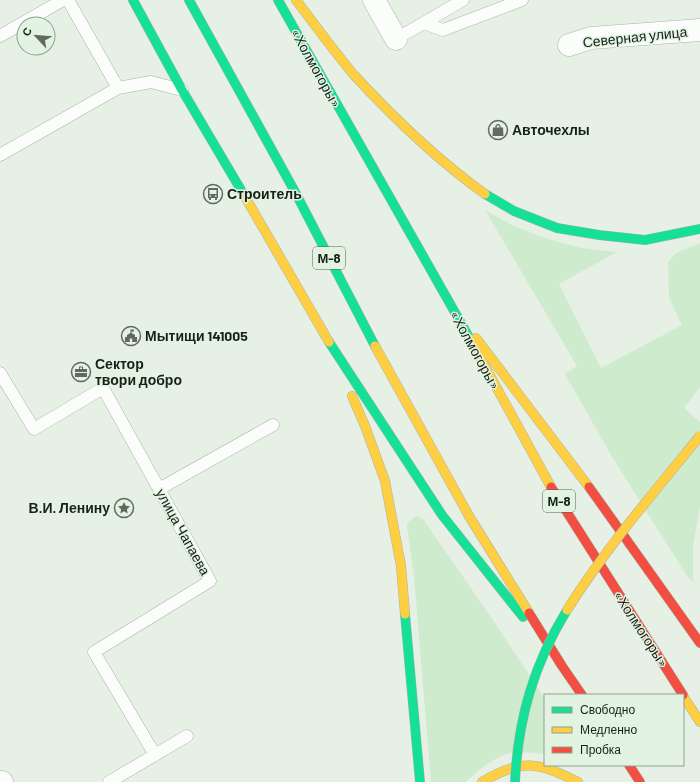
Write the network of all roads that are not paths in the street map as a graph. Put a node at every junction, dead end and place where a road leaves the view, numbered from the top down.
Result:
1 (63, 0) edge
2 (68, 0) edge
3 (133, 0) edge
4 (190, 0) edge
5 (278, 0) edge
6 (296, 0) edge
7 (374, 0) edge
8 (463, 0) edge
9 (522, 0) edge
10 (424, 23) junction
11 (700, 30) edge
12 (0, 36) edge
13 (396, 39) joint
14 (570, 45) dead end
15 (118, 88) junction
16 (182, 90) junction
17 (0, 155) edge
18 (700, 229) edge
19 (448, 300) junction
20 (326, 337) junction
21 (0, 373) edge
22 (273, 425) dead end
23 (700, 436) edge
24 (159, 489) junction
25 (700, 643) edge
26 (562, 666) junction
27 (581, 694) edge
28 (682, 694) edge
29 (684, 697) edge
30 (700, 722) edge
31 (187, 736) dead end
32 (155, 755) junction
33 (630, 766) edge
34 (109, 782) edge
35 (420, 782) edge
36 (482, 782) edge
37 (515, 782) edge
38 (578, 782) edge
39 (640, 782) edge

1 - 12 lane
2 - 15 lane
3 - 16 main road
4 - 26 main road, М-8
5 - 19 main road, «Холмогоры» / М-8
6 - 18 main road
7 - 13 street
8 - 10 lane
9 - 10 lane
10 - 13 lane
11 - 14 street, Северная улица
15 - 16 lane
15 - 17 lane
16 - 20 main road
19 - 25 main road
19 - 28 main road, «Холмогоры» / М-8
20 - 26 main road
20 - 35 main road
21 - 24 lane, улица Чапаева
22 - 24 lane
23 - 37 main road, bridge
24 - 32 lane, улица Чапаева
26 - 27 main road, М-8
29 - 30 main road, «Холмогоры» / М-8
31 - 32 lane
32 - 34 lane
33 - 39 main road
36 - 38 main road

